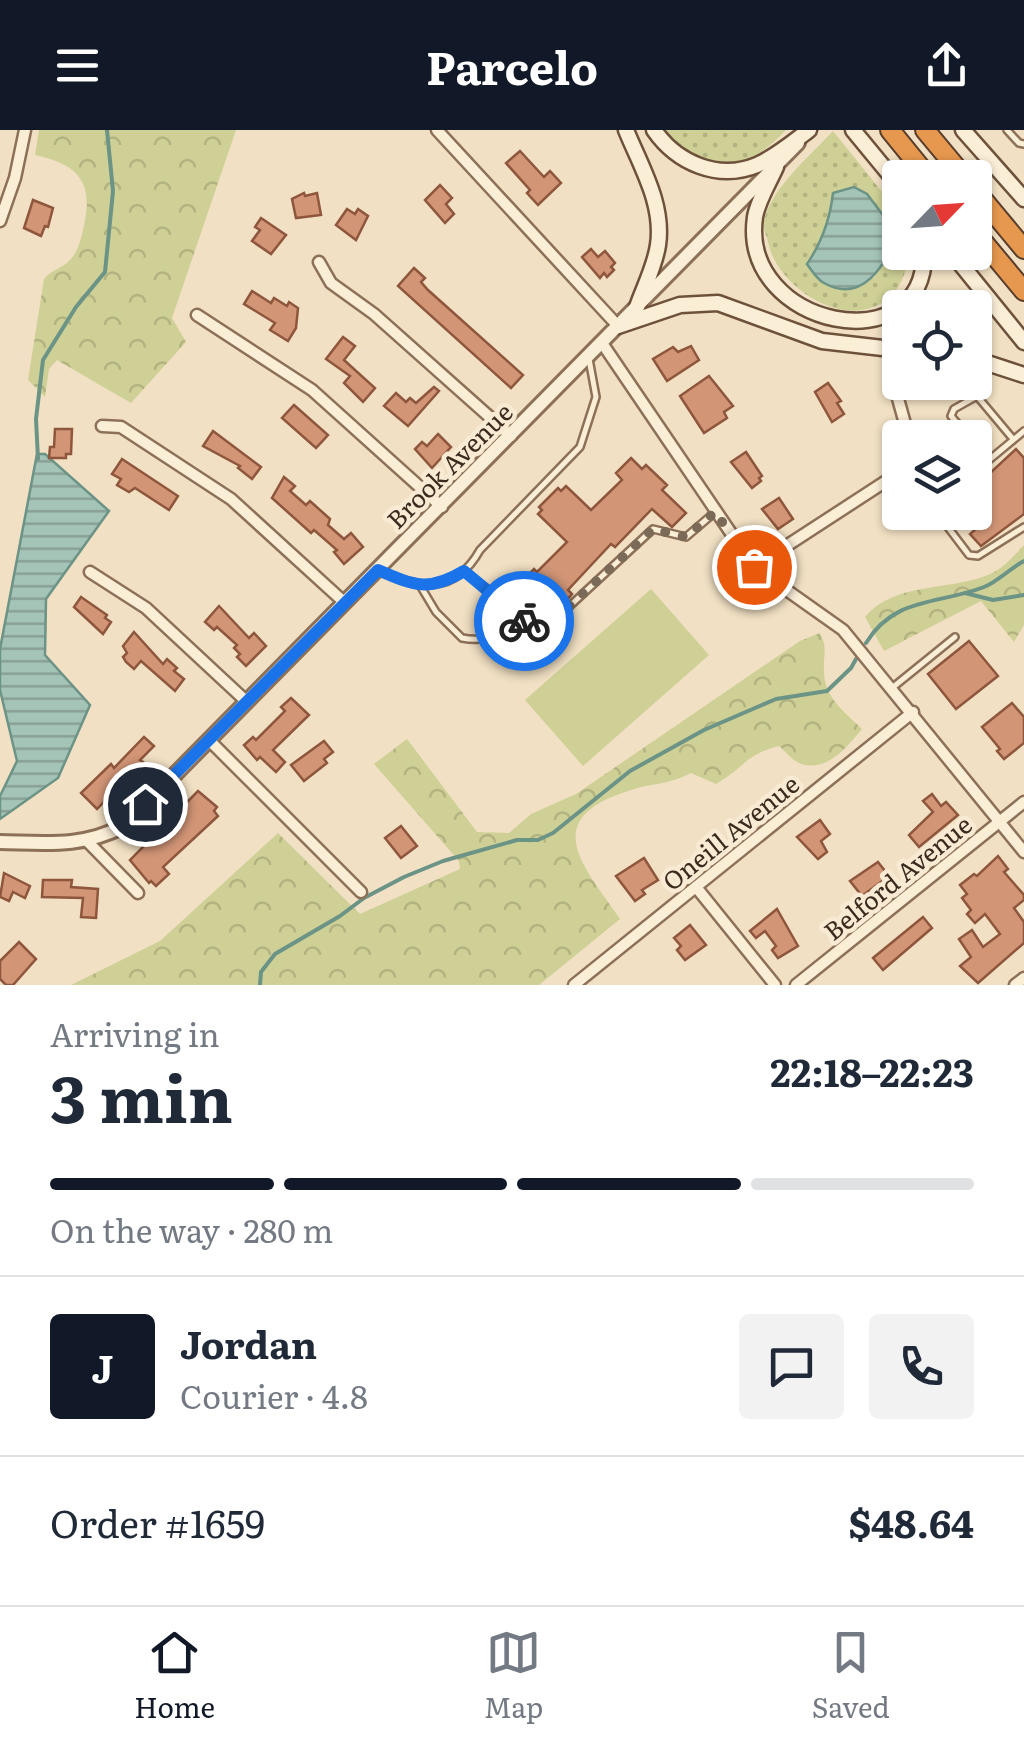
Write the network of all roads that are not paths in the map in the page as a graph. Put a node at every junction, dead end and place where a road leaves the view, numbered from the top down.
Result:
1 (25, 130) edge
2 (437, 130) edge
3 (626, 130) edge
4 (654, 130) edge
5 (810, 130) edge
6 (853, 130) edge
7 (890, 130) edge
8 (925, 130) edge
9 (1007, 130) edge
10 (964, 131) edge
11 (1024, 144) edge
12 (914, 160) edge
13 (949, 160) edge
14 (882, 165) edge
15 (776, 167) junction
16 (1007, 180) junction
17 (1024, 182) edge
18 (1024, 199) edge
19 (992, 210) edge
20 (0, 220) edge
21 (1024, 249) edge
22 (992, 252) edge
23 (318, 262) dead end
24 (921, 270) edge
25 (966, 270) edge
26 (1024, 290) edge
27 (637, 307) junction
28 (198, 315) dead end
29 (618, 326) junction
30 (1024, 342) edge
31 (602, 343) junction
32 (882, 348) edge
33 (588, 356) junction
34 (992, 364) edge
35 (1024, 374) edge
36 (955, 420) edge
37 (102, 426) dead end
38 (1024, 431) edge
39 (512, 436) junction
40 (1013, 439) junction
41 (992, 457) edge
42 (882, 484) edge
43 (442, 507) junction
44 (715, 512) junction
45 (1024, 527) edge
46 (950, 530) edge
47 (754, 567) junction
48 (378, 570) junction
49 (464, 571) junction
50 (90, 572) dead end
51 (420, 586) junction
52 (345, 603) junction
53 (520, 617) junction
54 (955, 638) dead end
55 (892, 688) junction
56 (247, 702) junction
57 (913, 712) junction
58 (209, 740) junction
59 (1024, 802) edge
60 (1000, 822) junction
61 (0, 842) edge
62 (88, 842) junction
63 (1024, 852) edge
64 (696, 888) junction
65 (361, 892) dead end
66 (138, 893) dead end
67 (1024, 978) edge
68 (574, 985) edge
69 (775, 985) edge
70 (796, 985) edge
71 (1016, 985) edge

1 - 20 street
2 - 29 street
3 - 27 main road
4 - 5 main road
5 - 15 street, Brook Avenue
6 - 14 main road
7 - 12 highway
8 - 13 highway
9 - 11 lane
10 - 16 main road
15 - 24 main road
15 - 27 street, Brook Avenue
16 - 17 street
16 - 18 main road
19 - 21 highway
22 - 26 highway
23 - 39 street
25 - 30 main road
27 - 29 street, Brook Avenue
28 - 43 street
29 - 31 street, Brook Avenue
29 - 32 main road
31 - 33 street, Brook Avenue
31 - 44 street
33 - 39 street, Brook Avenue
33 - 49 lane
34 - 35 main road
36 - 40 lane
37 - 52 street
38 - 40 lane
39 - 43 street, Brook Avenue
40 - 41 lane
42 - 47 street
43 - 48 street, Brook Avenue
44 - 47 street
44 - 53 lane
45 - 46 lane
47 - 55 street
48 - 51 lane
48 - 52 street, Brook Avenue
49 - 51 lane
49 - 53 lane
50 - 56 street
51 - 53 lane
52 - 56 street, Brook Avenue
54 - 55 lane
55 - 57 street
56 - 58 street, Brook Avenue
57 - 60 street
57 - 64 street, Oneill Avenue
58 - 62 street, Brook Avenue
58 - 65 street
59 - 60 street, Belford Avenue
60 - 63 street
60 - 70 street, Belford Avenue
61 - 62 street, Brook Avenue
62 - 66 street
64 - 68 street, Oneill Avenue
64 - 69 street
67 - 71 street

